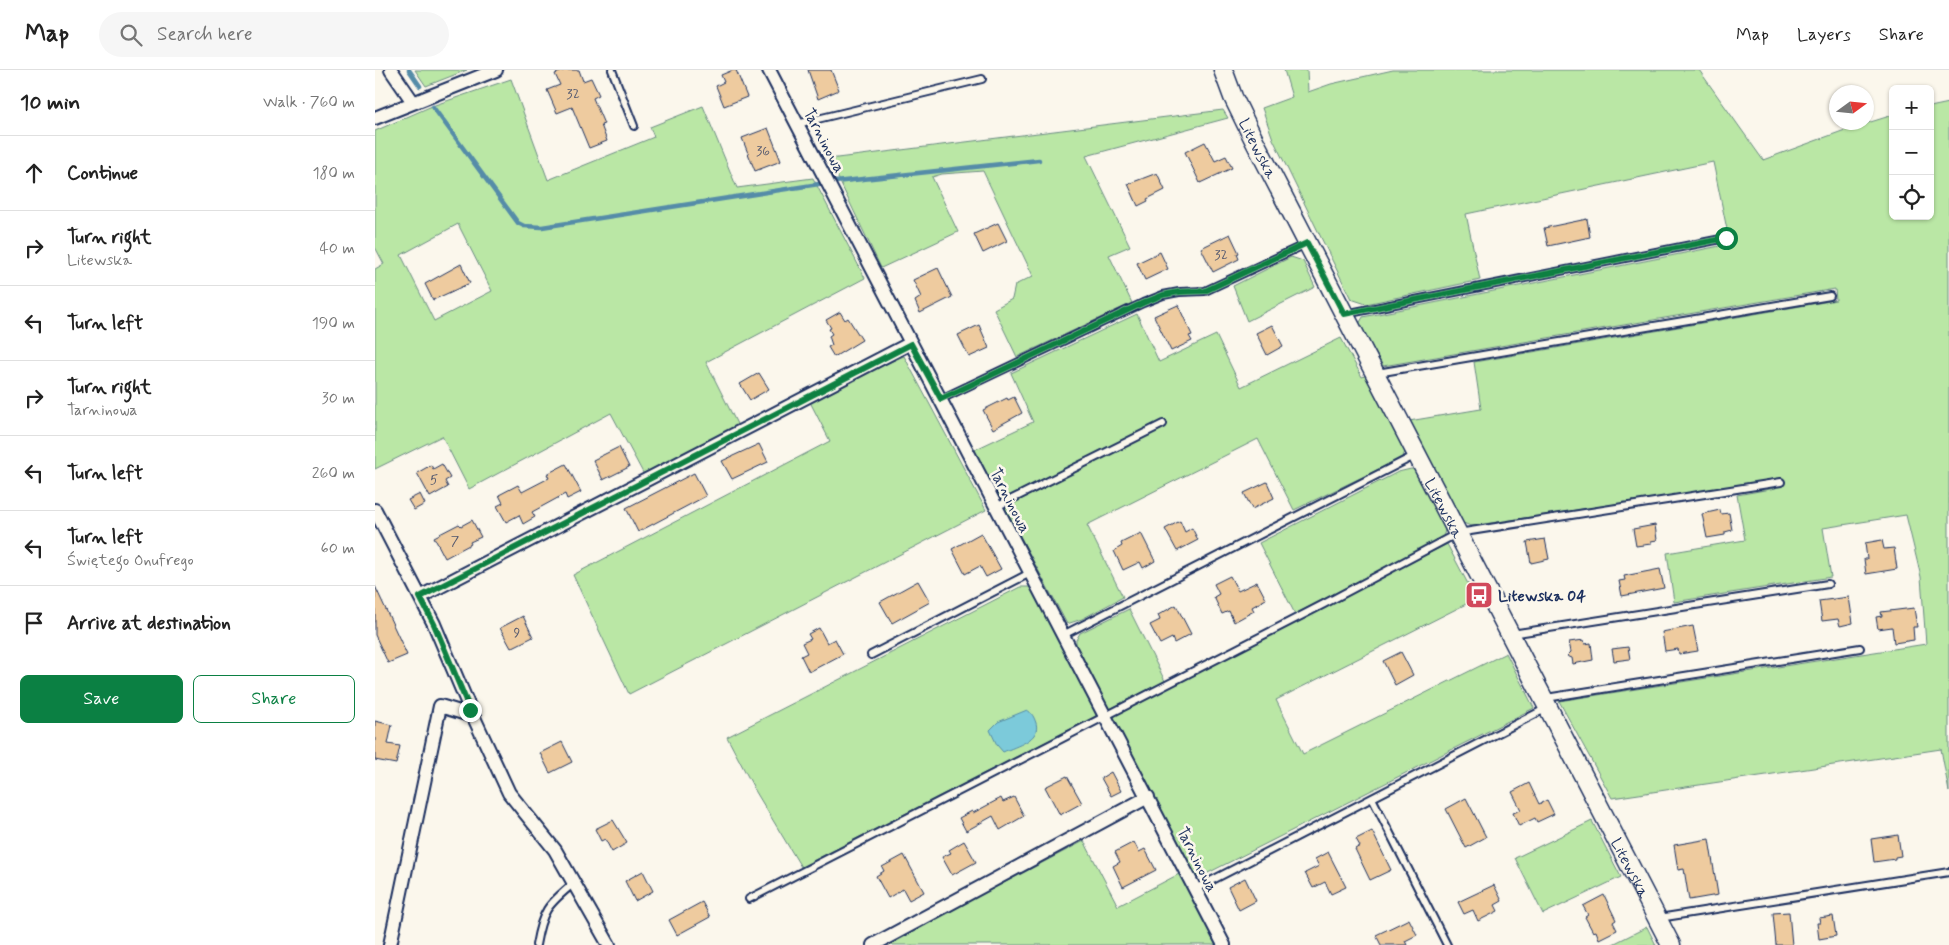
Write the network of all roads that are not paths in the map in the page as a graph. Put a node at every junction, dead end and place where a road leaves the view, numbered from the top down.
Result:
1 (391, 70) edge
2 (496, 70) edge
3 (612, 70) edge
4 (769, 70) edge
5 (1223, 70) edge
6 (982, 79) dead end
7 (413, 102) junction
8 (375, 118) edge
9 (797, 124) junction
10 (634, 126) dead end
11 (1726, 238) dead end
12 (1307, 243) junction
13 (1830, 296) dead end
14 (1344, 314) junction
15 (911, 344) junction
16 (1375, 374) junction
17 (941, 399) junction
18 (1163, 424) dead end
19 (1417, 455) junction
20 (1781, 482) dead end
21 (996, 507) junction
22 (375, 510) edge
23 (1458, 532) junction
24 (1031, 573) junction
25 (1829, 584) dead end
26 (420, 597) junction
27 (1510, 634) junction
28 (1063, 635) junction
29 (1860, 648) dead end
30 (871, 655) dead end
31 (1546, 703) junction
32 (1106, 715) junction
33 (473, 716) junction
34 (1148, 797) junction
35 (1372, 798) junction
36 (1949, 872) edge
37 (574, 883) junction
38 (1195, 888) junction
39 (749, 899) dead end
40 (1657, 918) junction
41 (390, 945) edge
42 (535, 945) edge
43 (609, 945) edge
44 (873, 945) edge
45 (1225, 945) edge
46 (1447, 945) edge
47 (1671, 945) edge

1 - 7 street
2 - 7 street
3 - 10 lane
4 - 9 street, Tarninowa
5 - 12 street, Litewska
6 - 9 lane
7 - 8 street
9 - 15 street, Tarninowa
11 - 14 lane
12 - 14 street, Litewska
12 - 17 lane
13 - 16 lane
14 - 16 street, Litewska
15 - 17 street, Tarninowa
15 - 26 street
16 - 19 street, Litewska
17 - 21 street, Tarninowa
18 - 21 lane
19 - 23 street, Litewska
19 - 28 lane
20 - 23 lane
21 - 24 street, Tarninowa
22 - 26 street
23 - 27 street, Litewska
23 - 32 lane
24 - 28 street, Tarninowa
24 - 30 lane
25 - 27 lane
26 - 33 street
27 - 31 street, Litewska
28 - 32 street, Tarninowa
29 - 31 lane
31 - 35 lane
31 - 40 street, Litewska
32 - 34 street, Tarninowa
32 - 39 lane
33 - 37 street
33 - 41 street
34 - 38 street, Tarninowa
34 - 44 street
35 - 38 lane
35 - 46 lane
36 - 40 lane
37 - 42 lane
37 - 43 street
38 - 45 street, Tarninowa
40 - 47 street, Litewska

